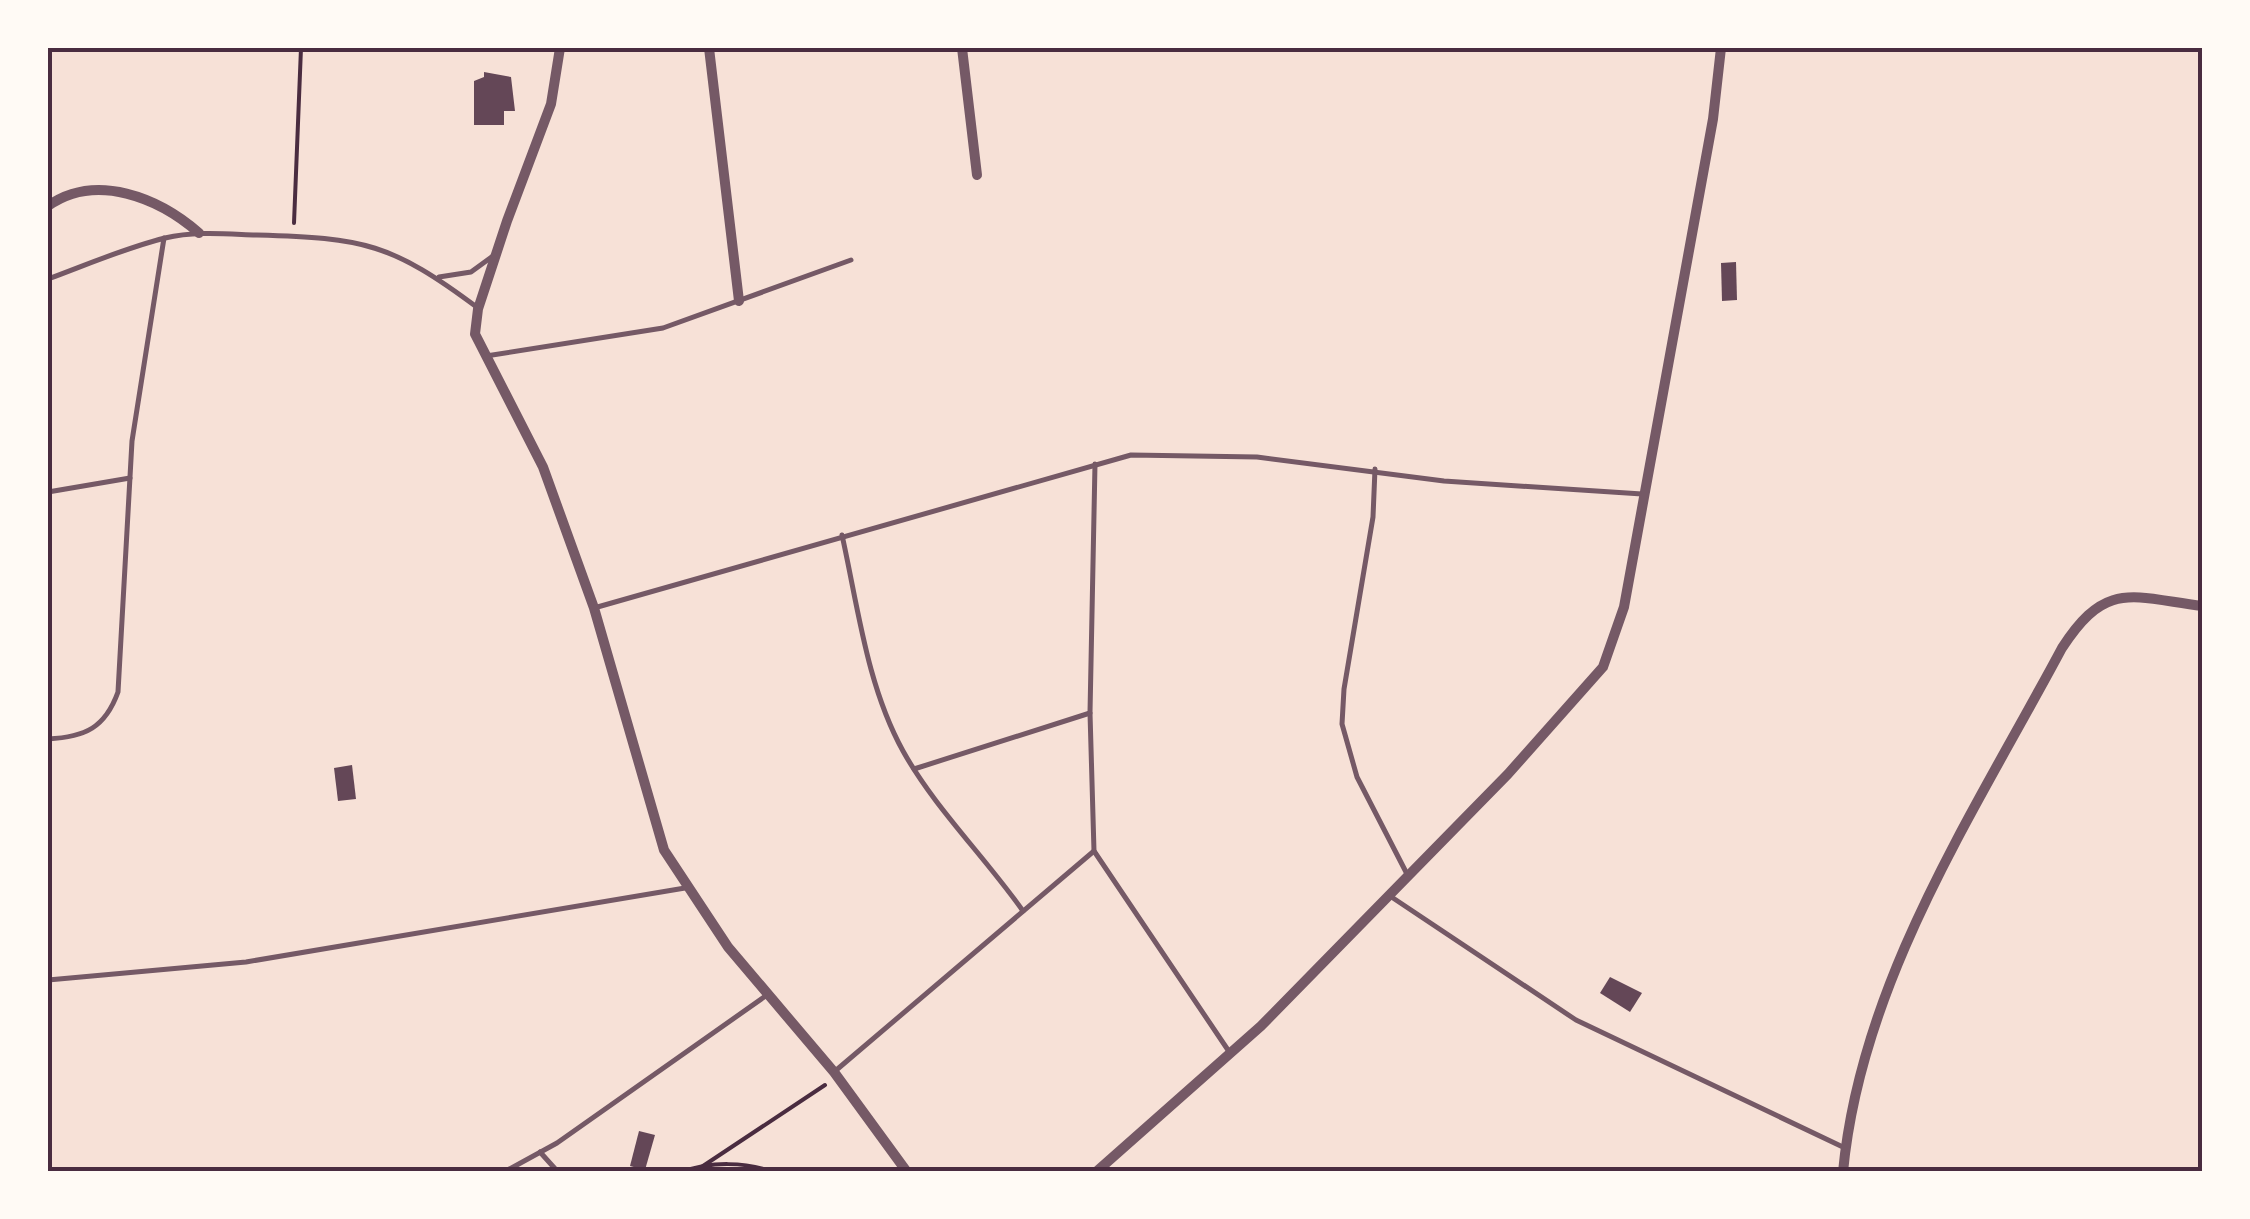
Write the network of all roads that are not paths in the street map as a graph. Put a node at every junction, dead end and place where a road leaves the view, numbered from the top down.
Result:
1 (560, 48) edge
2 (709, 48) edge
3 (962, 48) edge
4 (1722, 48) edge
5 (977, 175) dead end
6 (48, 206) edge
7 (199, 233) junction
8 (164, 238) junction
9 (497, 253) junction
10 (851, 260) dead end
11 (436, 277) junction
12 (48, 279) edge
13 (739, 301) junction
14 (478, 309) junction
15 (483, 357) junction
16 (1095, 464) junction
17 (1376, 469) junction
18 (130, 478) junction
19 (48, 492) edge
20 (1643, 494) junction
21 (842, 536) junction
22 (2202, 606) edge
23 (594, 608) junction
24 (1090, 713) junction
25 (48, 740) edge
26 (914, 768) junction
27 (1094, 851) junction
28 (1408, 877) junction
29 (686, 888) junction
30 (1390, 896) junction
31 (1023, 911) junction
32 (48, 980) edge
33 (768, 994) junction
34 (1230, 1053) junction
35 (836, 1074) junction
36 (1846, 1148) junction
37 (540, 1152) junction
38 (504, 1172) edge
39 (558, 1172) edge
40 (907, 1172) edge
41 (1096, 1172) edge
42 (1843, 1172) edge

1 - 9 street
2 - 13 street
3 - 5 street
4 - 20 street
6 - 7 street
7 - 8 lane
7 - 11 lane
8 - 12 lane
8 - 18 lane
9 - 11 lane
9 - 14 street
10 - 13 lane
11 - 14 lane
13 - 15 lane
14 - 15 street
15 - 23 street
16 - 17 lane
16 - 21 lane
16 - 24 lane
17 - 20 lane
17 - 28 lane
18 - 19 lane
18 - 25 lane
20 - 28 street
21 - 23 lane
21 - 26 lane
22 - 36 street
23 - 29 street
24 - 26 lane
24 - 27 lane
26 - 31 lane
27 - 31 lane
27 - 34 lane
28 - 30 street
29 - 32 lane
29 - 33 street
30 - 34 street
30 - 36 lane
31 - 35 lane
33 - 35 street
33 - 37 lane
34 - 41 street
35 - 40 street
36 - 42 street
37 - 38 lane
37 - 39 lane

